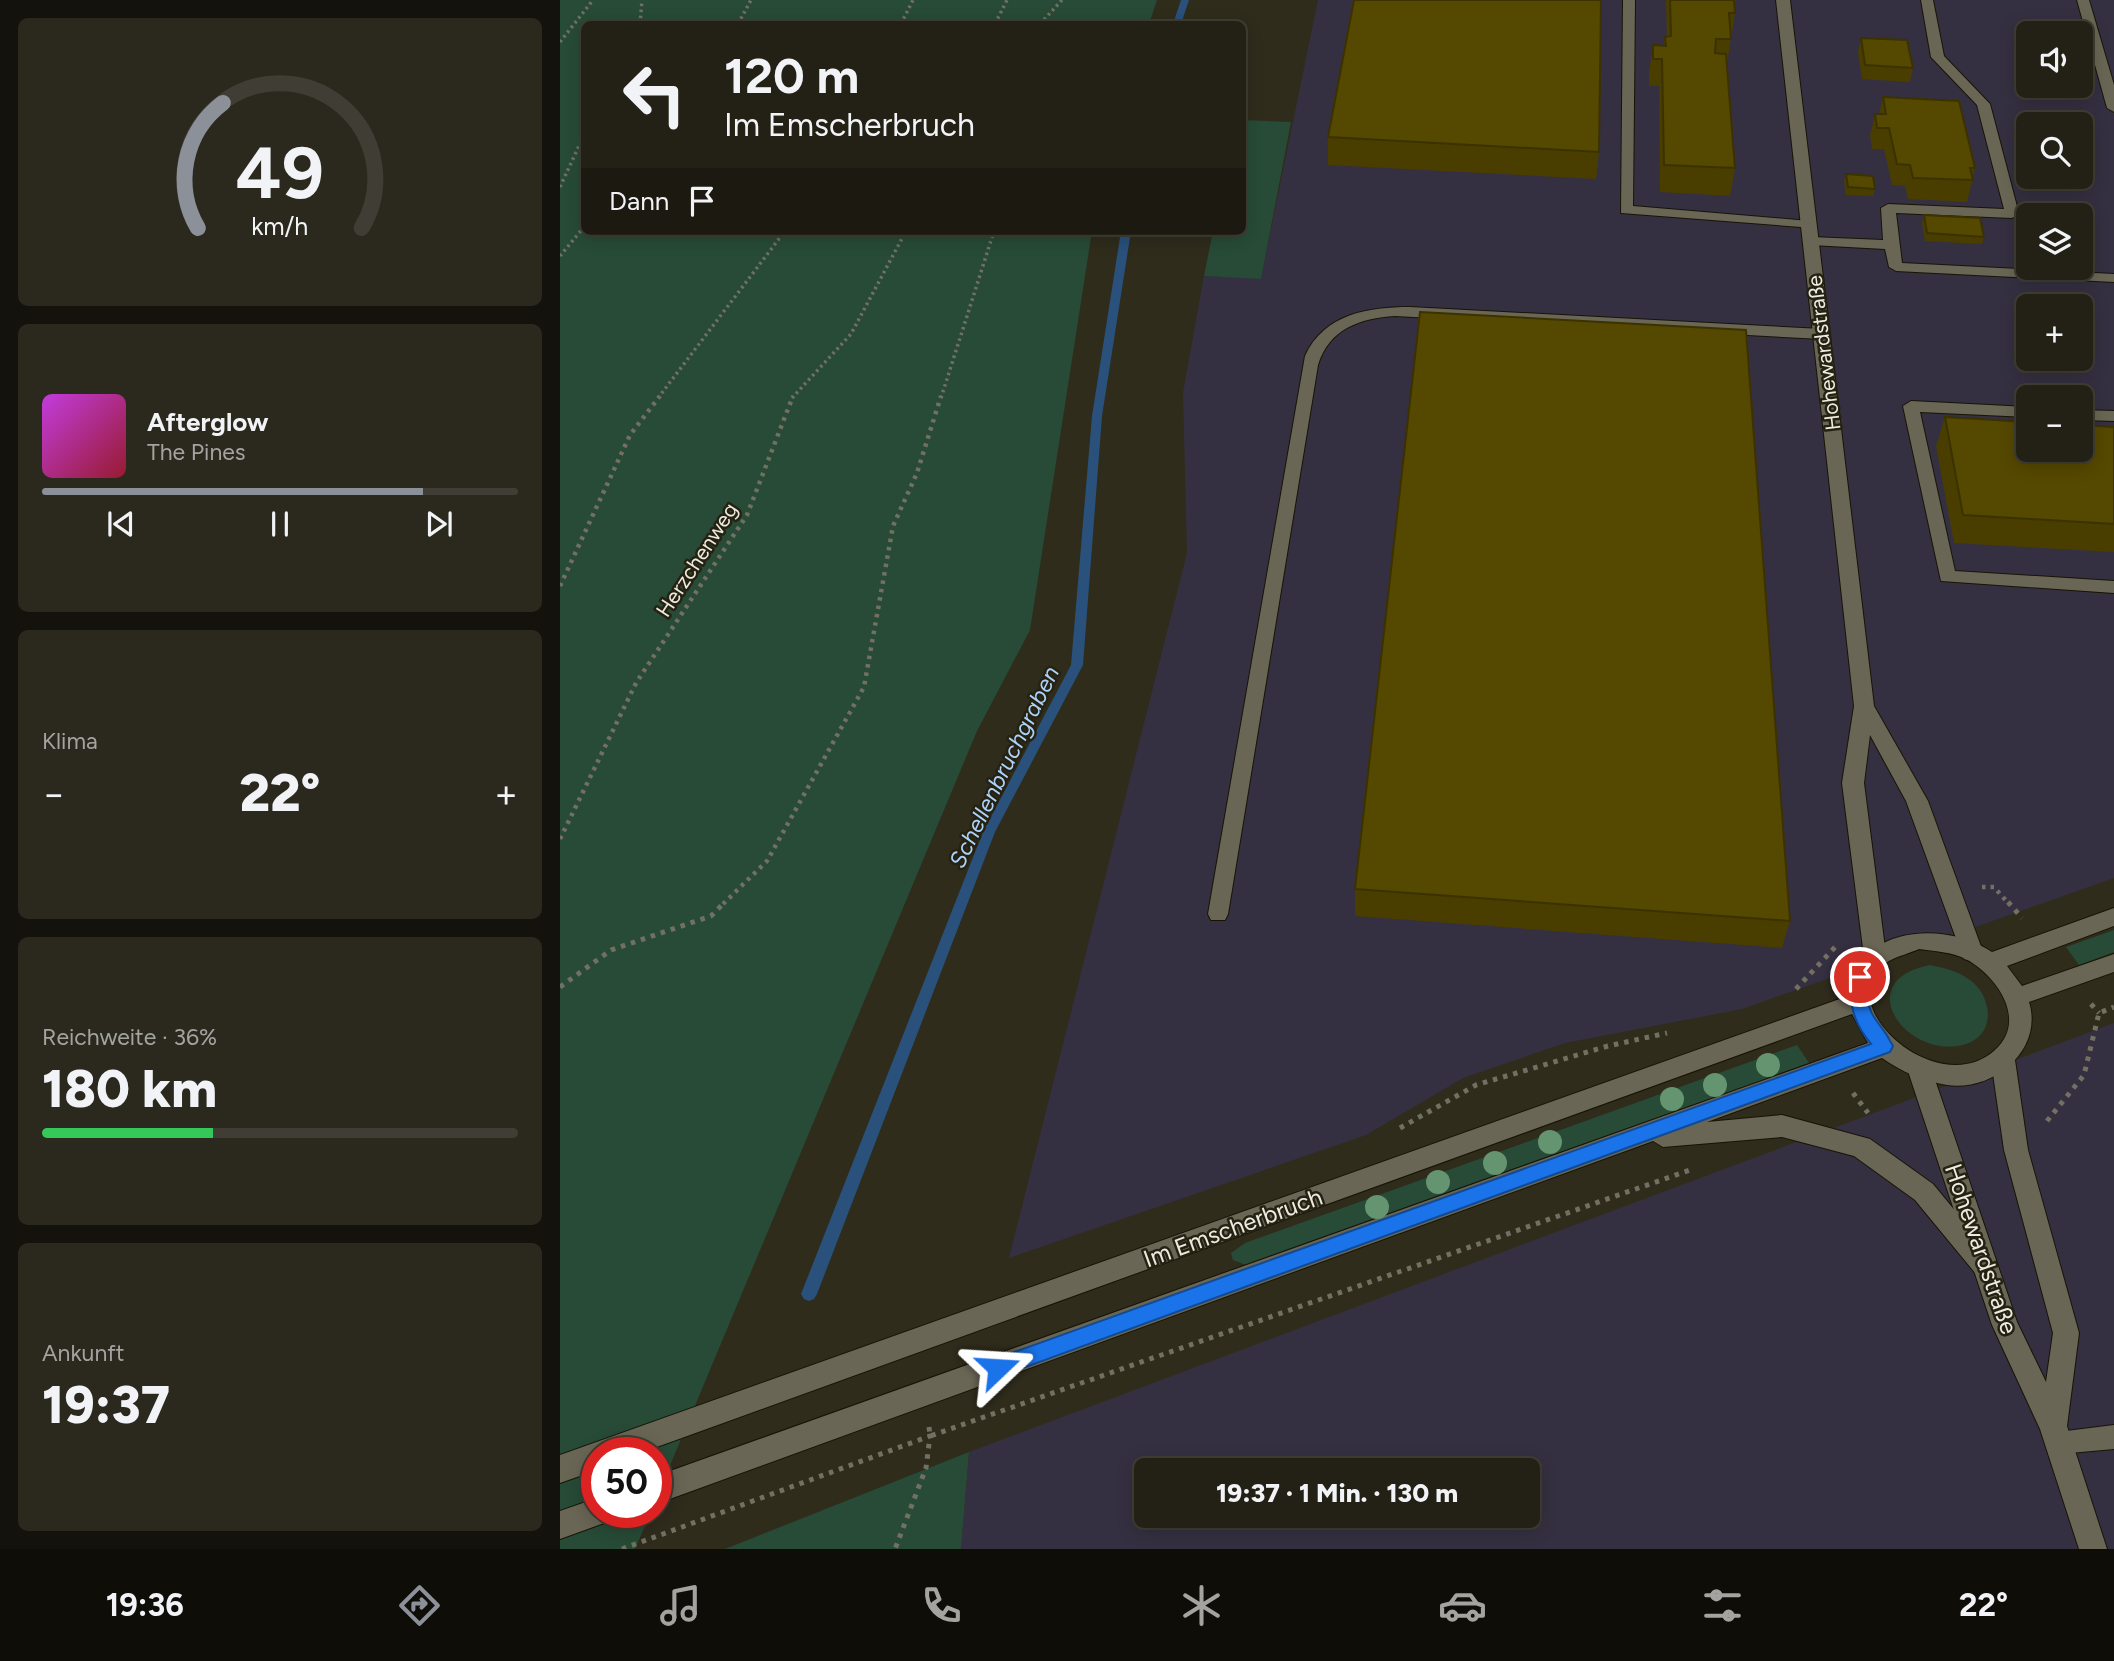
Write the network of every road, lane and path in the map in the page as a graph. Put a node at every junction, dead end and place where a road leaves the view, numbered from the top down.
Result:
1 (593, 0) edge
2 (642, 0) edge
3 (751, 0) edge
4 (913, 0) edge
5 (1007, 0) edge
6 (1062, 0) edge
7 (1629, 0) edge
8 (1783, 0) edge
9 (1927, 0) edge
10 (2083, 0) edge
11 (640, 21) edge
12 (740, 21) edge
13 (902, 21) edge
14 (996, 21) edge
15 (1043, 21) edge
16 (560, 42) edge
17 (2114, 108) edge
18 (581, 142) edge
19 (560, 187) edge
20 (581, 231) edge
21 (1810, 233) junction
22 (782, 235) edge
23 (904, 235) edge
24 (994, 235) edge
25 (1891, 245) junction
26 (560, 256) edge
27 (2114, 278) edge
28 (1822, 334) junction
29 (2016, 411) edge
30 (2093, 415) edge
31 (2114, 416) edge
32 (560, 574) edge
33 (561, 585) edge
34 (2114, 587) edge
35 (1864, 706) junction
36 (560, 839) edge
37 (1219, 914) dead end
38 (2114, 917) edge
39 (1875, 956) junction
40 (1981, 957) junction
41 (2114, 963) edge
42 (560, 987) edge
43 (2017, 997) junction
44 (1858, 1002) junction
45 (2114, 1007) edge
46 (1884, 1046) junction
47 (2003, 1060) junction
48 (1919, 1068) junction
49 (2013, 1130) junction
50 (1630, 1139) junction
51 (1695, 1168) dead end
52 (1985, 1266) junction
53 (2056, 1434) junction
54 (930, 1436) junction
55 (649, 1437) edge
56 (2114, 1437) edge
57 (581, 1462) edge
58 (560, 1469) edge
59 (672, 1484) edge
60 (581, 1518) edge
61 (560, 1525) edge
62 (622, 1549) edge
63 (895, 1549) edge
64 (2092, 1549) edge

1 - 16 path
2 - 11 path
3 - 12 path
4 - 13 path
5 - 14 path
6 - 15 path
7 - 21 lane
8 - 21 main road, Hohewardstraße
9 - 25 lane
10 - 17 lane
18 - 19 path
20 - 26 path
21 - 25 lane
21 - 28 main road, Hohewardstraße
22 - 33 path
23 - 36 path, Herzchenweg
24 - 42 path
25 - 27 lane
28 - 35 main road, Hohewardstraße
28 - 37 lane
29 - 34 lane
30 - 31 lane
32 - 33 path
35 - 39 main road, Hohewardstraße
35 - 40 main road, Hohewardstraße
38 - 40 main road
39 - 40 main road
39 - 44 main road
40 - 43 main road
41 - 43 main road
43 - 47 main road
44 - 46 main road
44 - 55 main road, Im Emscherbruch
45 - 49 path
46 - 48 main road
46 - 50 main road
47 - 48 main road
47 - 49 main road, Hohewardstraße
48 - 52 main road, Hohewardstraße
49 - 53 main road, Hohewardstraße
50 - 52 main road
50 - 59 main road
51 - 54 path
52 - 53 main road, Hohewardstraße
53 - 56 lane
53 - 64 main road, Hohewardstraße
54 - 62 path
54 - 63 path
57 - 58 main road
60 - 61 main road

